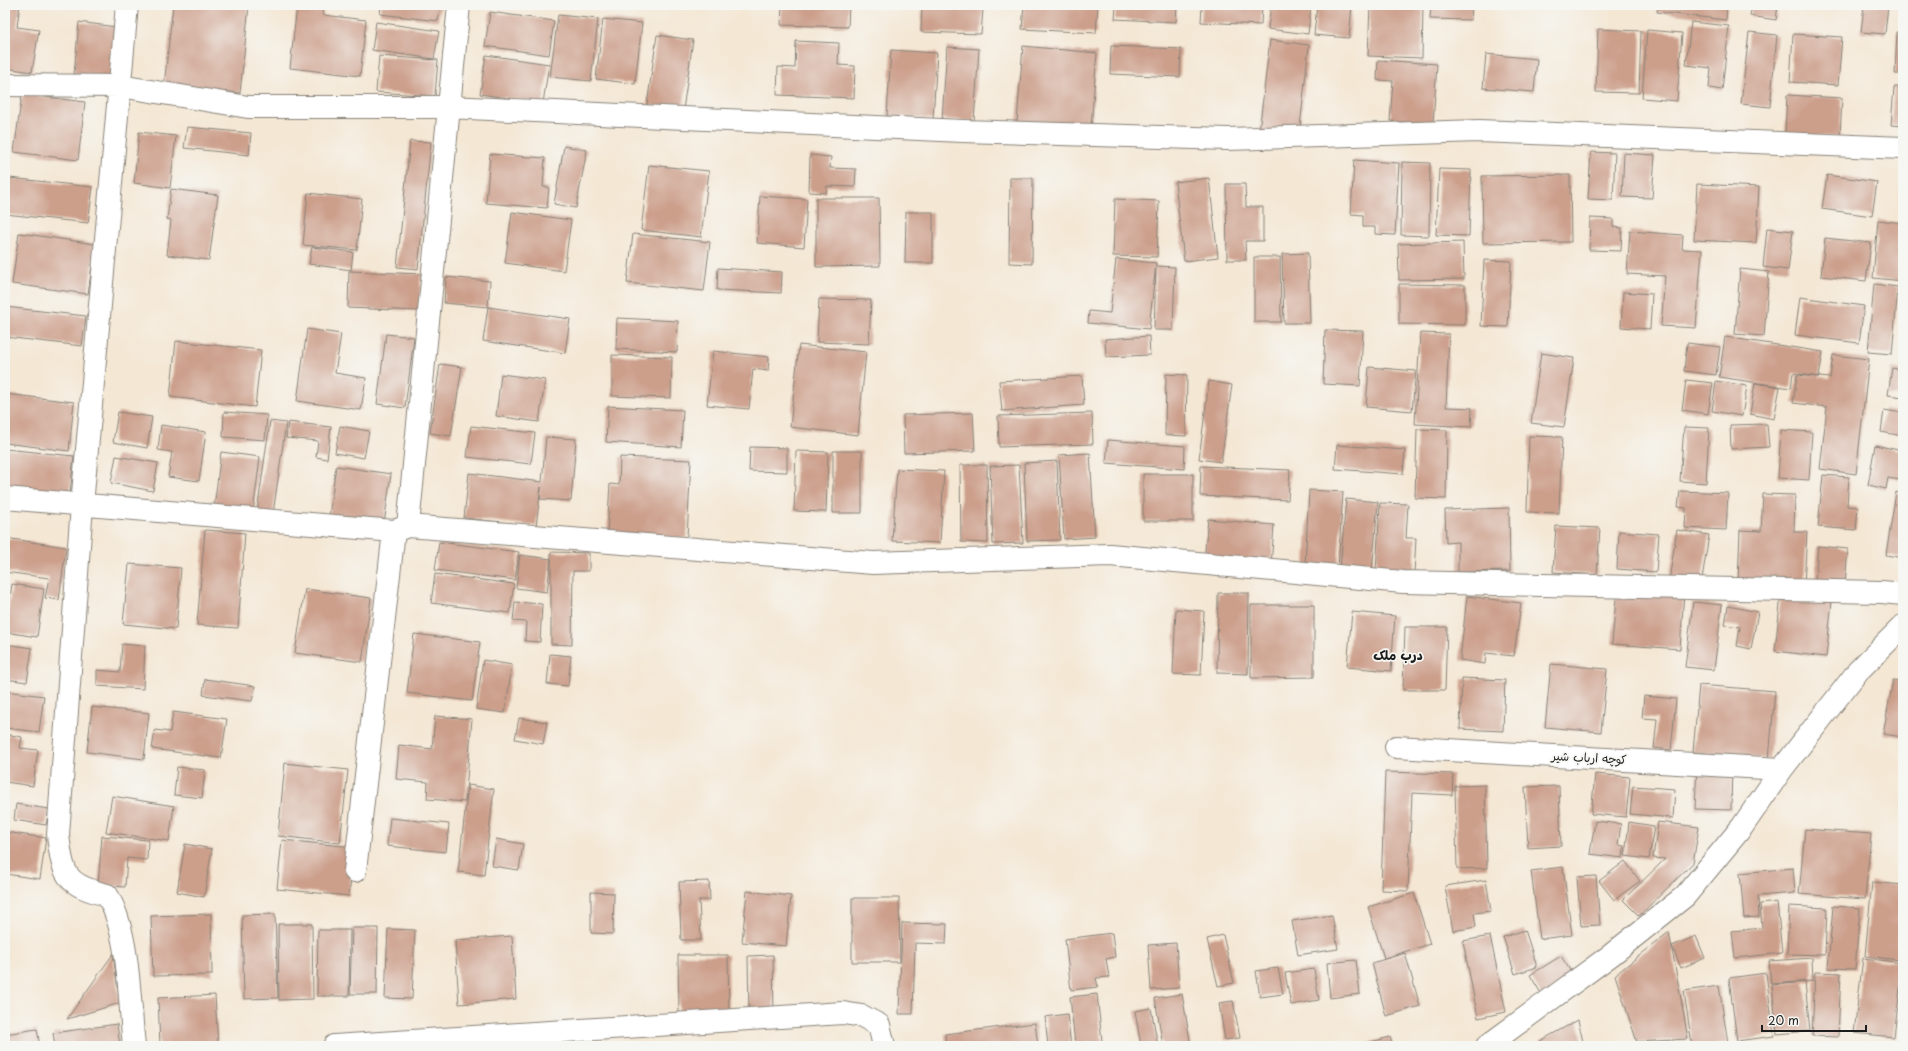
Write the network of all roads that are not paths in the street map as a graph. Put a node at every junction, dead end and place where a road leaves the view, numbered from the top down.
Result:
1 (127, 5) edge
2 (459, 5) edge
3 (5, 85) edge
4 (120, 86) junction
5 (448, 107) junction
6 (1903, 148) edge
7 (5, 498) edge
8 (82, 505) junction
9 (401, 528) junction
10 (1903, 594) edge
11 (1903, 626) edge
12 (1396, 747) dead end
13 (1782, 769) junction
14 (355, 871) dead end
15 (510, 1040) edge
16 (134, 1046) edge
17 (334, 1046) edge
18 (884, 1046) edge
19 (1487, 1046) edge

1 - 4 street
2 - 5 street
3 - 4 street
4 - 5 street
4 - 8 street
5 - 6 street
5 - 9 street
7 - 8 street
8 - 9 street
8 - 16 street
9 - 10 street
9 - 14 street
11 - 13 street
12 - 13 street, کوچه ارباب شیر
13 - 19 street
15 - 17 street
15 - 18 street

